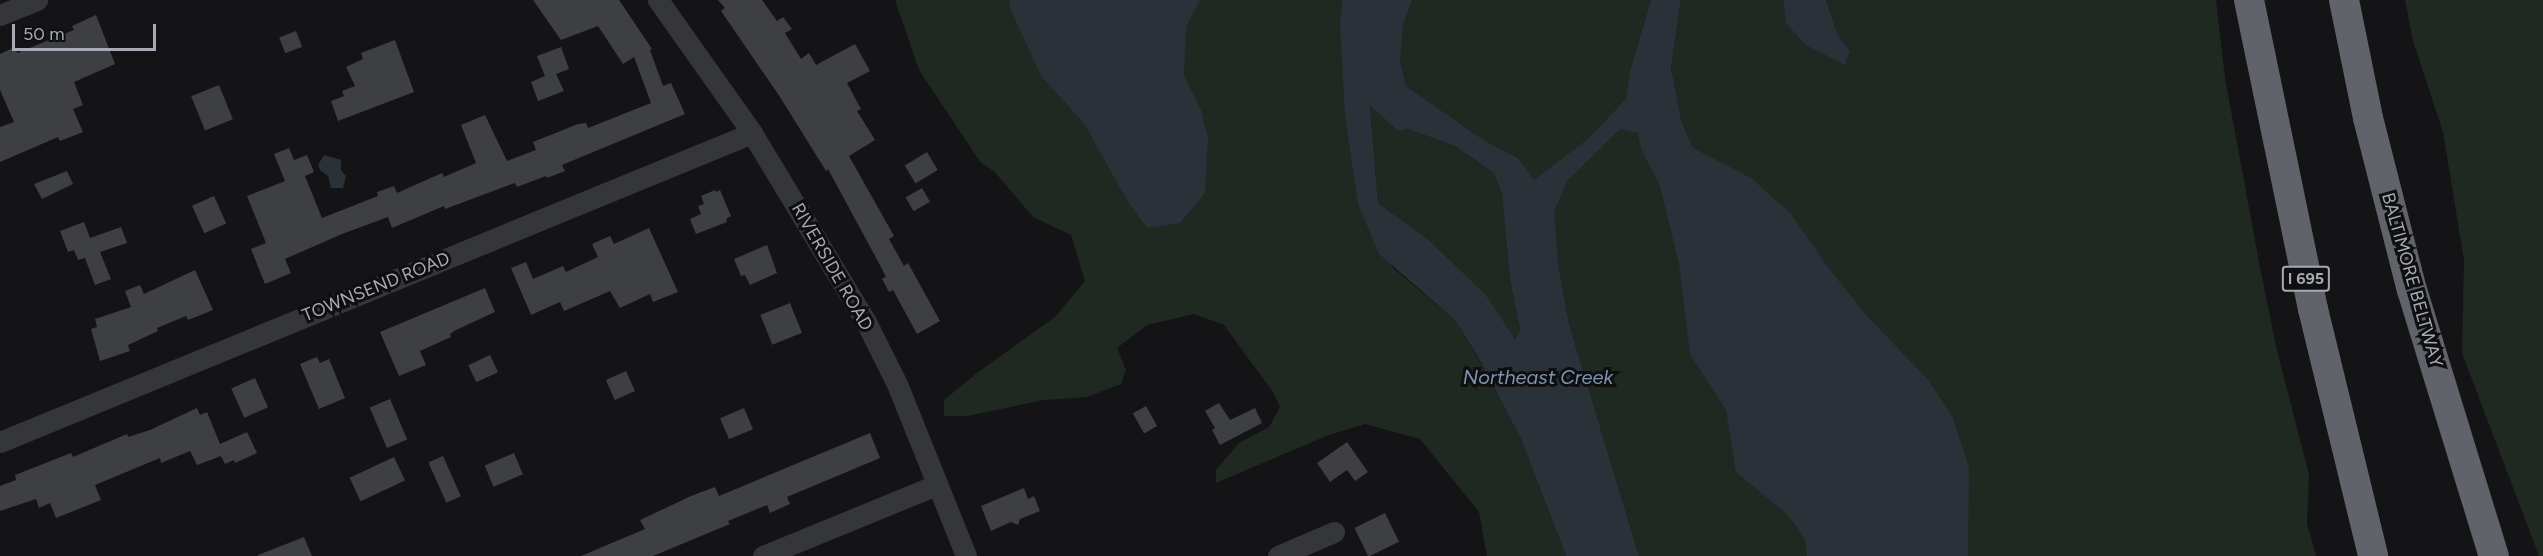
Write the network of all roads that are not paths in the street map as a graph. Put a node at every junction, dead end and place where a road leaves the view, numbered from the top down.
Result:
1 (37, 0) edge
2 (658, 0) edge
3 (2249, 0) edge
4 (2344, 0) edge
5 (0, 15) edge
6 (752, 133) junction
7 (0, 442) edge
8 (936, 485) junction
9 (1334, 532) dead end
10 (763, 556) edge
11 (966, 556) edge
12 (1278, 556) edge
13 (2373, 556) edge
14 (2494, 556) edge

1 - 5 street
2 - 6 street, RIVERSIDE ROAD
3 - 13 highway, I 695
4 - 14 highway, BALTIMORE BELTWAY
6 - 7 street, TOWNSEND ROAD
6 - 8 street, RIVERSIDE ROAD
8 - 10 street
8 - 11 street, RIVERSIDE ROAD
9 - 12 street

